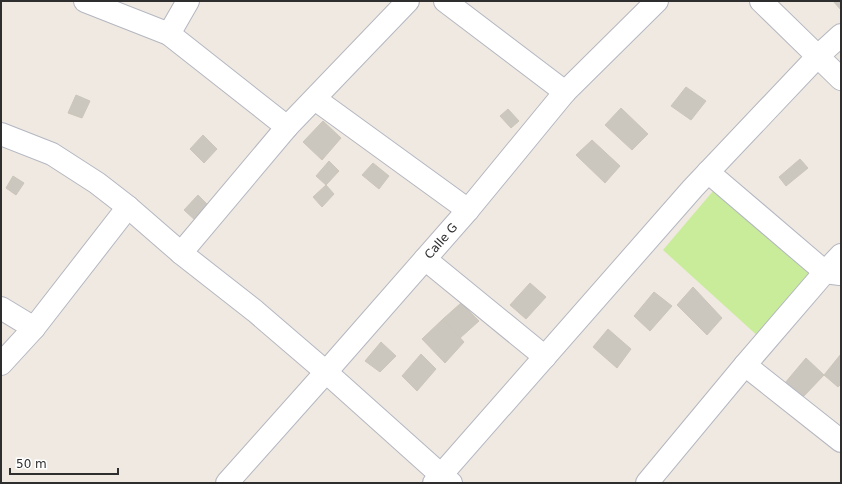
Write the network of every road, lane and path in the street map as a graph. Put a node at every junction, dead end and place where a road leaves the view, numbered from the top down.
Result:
1 (85, 1) edge
2 (188, 1) edge
3 (408, 1) edge
4 (445, 1) edge
5 (657, 1) edge
6 (762, 1) edge
7 (169, 34) junction
8 (841, 35) edge
9 (818, 56) junction
10 (841, 79) edge
11 (565, 92) junction
12 (315, 99) junction
13 (287, 127) junction
14 (1, 134) edge
15 (708, 172) junction
16 (128, 207) junction
17 (468, 210) junction
18 (181, 253) junction
19 (841, 255) edge
20 (425, 259) junction
21 (833, 273) edge
22 (1, 308) edge
23 (34, 328) junction
24 (546, 356) junction
25 (1, 364) edge
26 (745, 365) junction
27 (326, 372) junction
28 (841, 441) edge
29 (442, 480) edge
30 (227, 483) edge
31 (647, 483) edge

1 - 7 street
2 - 7 street
3 - 12 street
4 - 11 street
5 - 11 street, Calle G
6 - 9 street
7 - 13 street
8 - 9 street
9 - 10 street
9 - 15 street
11 - 17 street, Calle G
12 - 13 street
12 - 17 street
13 - 18 street
14 - 16 street
15 - 21 street
15 - 24 street
16 - 18 street
16 - 23 street
17 - 20 street, Calle G
18 - 27 street
19 - 21 street
20 - 24 street
20 - 27 street, Calle G
21 - 26 street
22 - 23 street
23 - 25 street
24 - 29 street
26 - 28 street
26 - 31 street
27 - 29 street
27 - 30 street, Calle G

